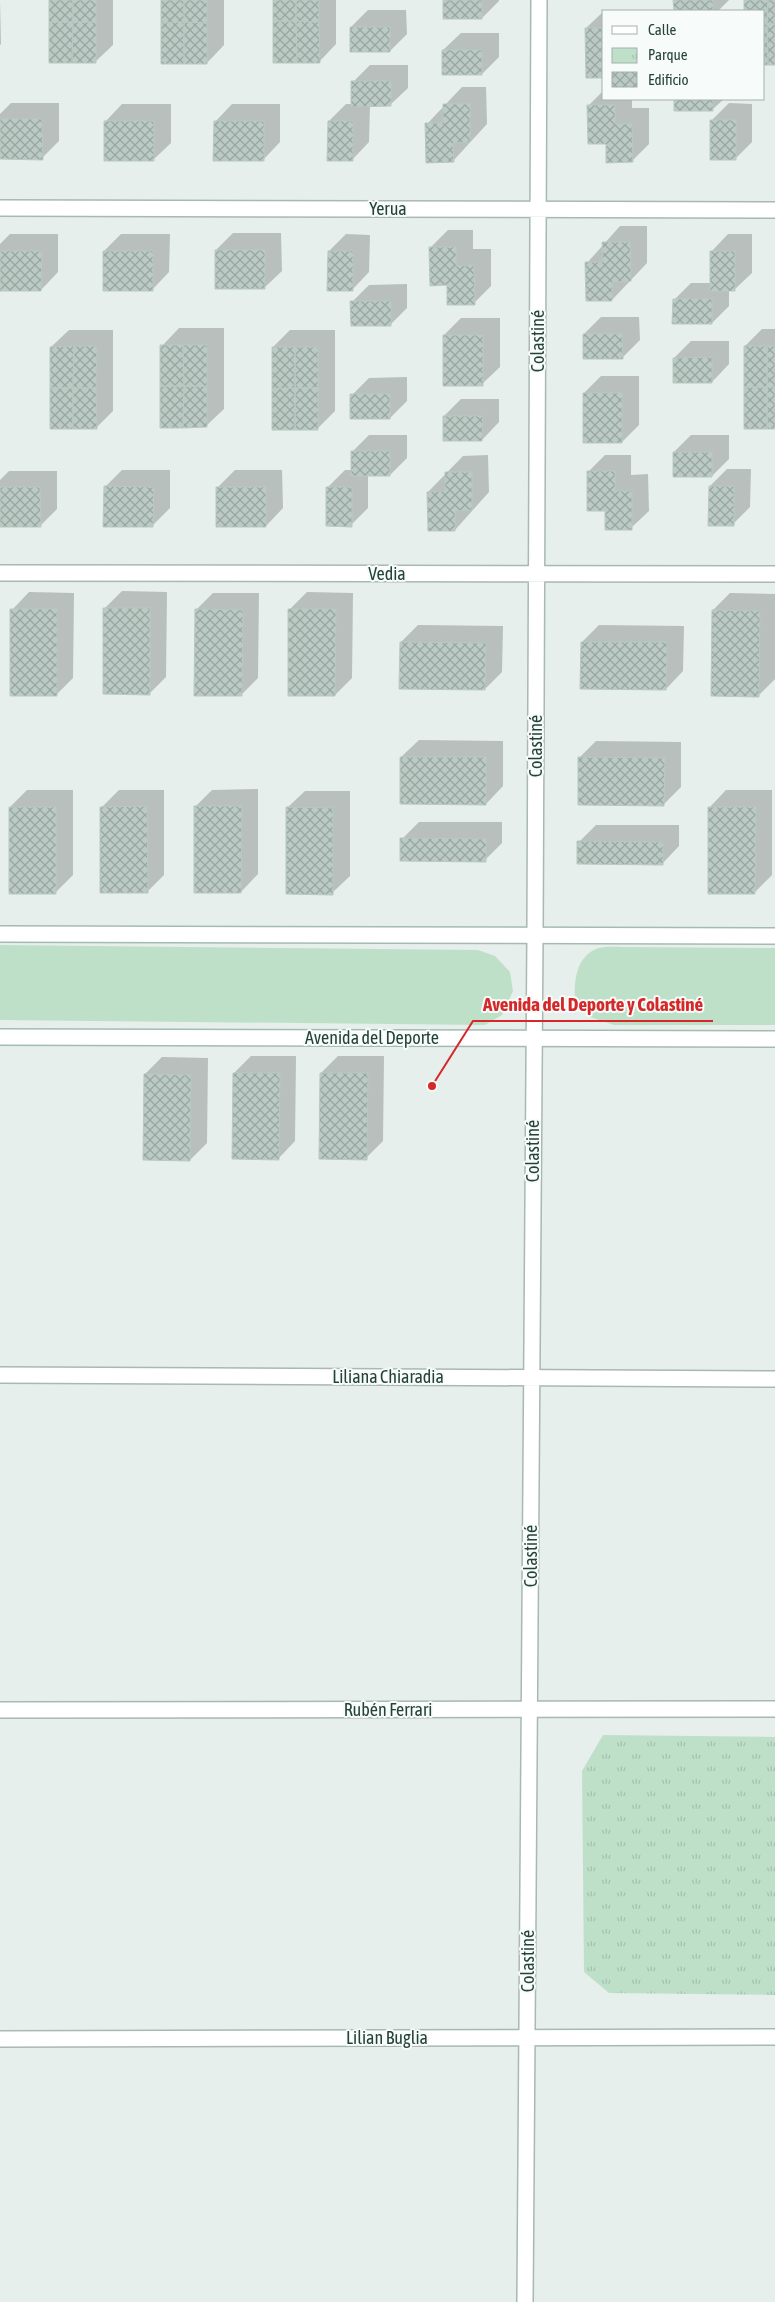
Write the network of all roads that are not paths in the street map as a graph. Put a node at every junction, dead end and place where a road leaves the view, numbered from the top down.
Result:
1 (539, 0) edge
2 (0, 208) edge
3 (538, 209) junction
4 (775, 210) edge
5 (0, 573) edge
6 (537, 574) junction
7 (775, 574) edge
8 (0, 934) edge
9 (535, 935) junction
10 (775, 936) edge
11 (0, 1036) edge
12 (534, 1038) junction
13 (775, 1039) edge
14 (0, 1375) edge
15 (532, 1378) junction
16 (775, 1380) edge
17 (775, 1709) edge
18 (0, 1710) edge
19 (530, 1710) junction
20 (775, 2037) edge
21 (528, 2038) junction
22 (0, 2039) edge
23 (525, 2302) edge

1 - 3 street, Colastiné
2 - 3 street, Yerua
3 - 4 street, Yerua
3 - 6 street, Colastiné
5 - 6 street, Vedia
6 - 7 street, Vedia
6 - 9 street, Colastiné
8 - 9 street
9 - 10 street
9 - 12 street, Colastiné
11 - 12 street, Avenida del Deporte
12 - 13 street, Avenida del Deporte
12 - 15 street, Colastiné
14 - 15 street, Liliana Chiaradia
15 - 16 street, Liliana Chiaradia
15 - 19 street, Colastiné
17 - 19 street, Rubén Ferrari
18 - 19 street, Rubén Ferrari
19 - 21 street, Colastiné
20 - 21 street, Lilian Buglia
21 - 22 street, Lilian Buglia
21 - 23 street, Colastiné

